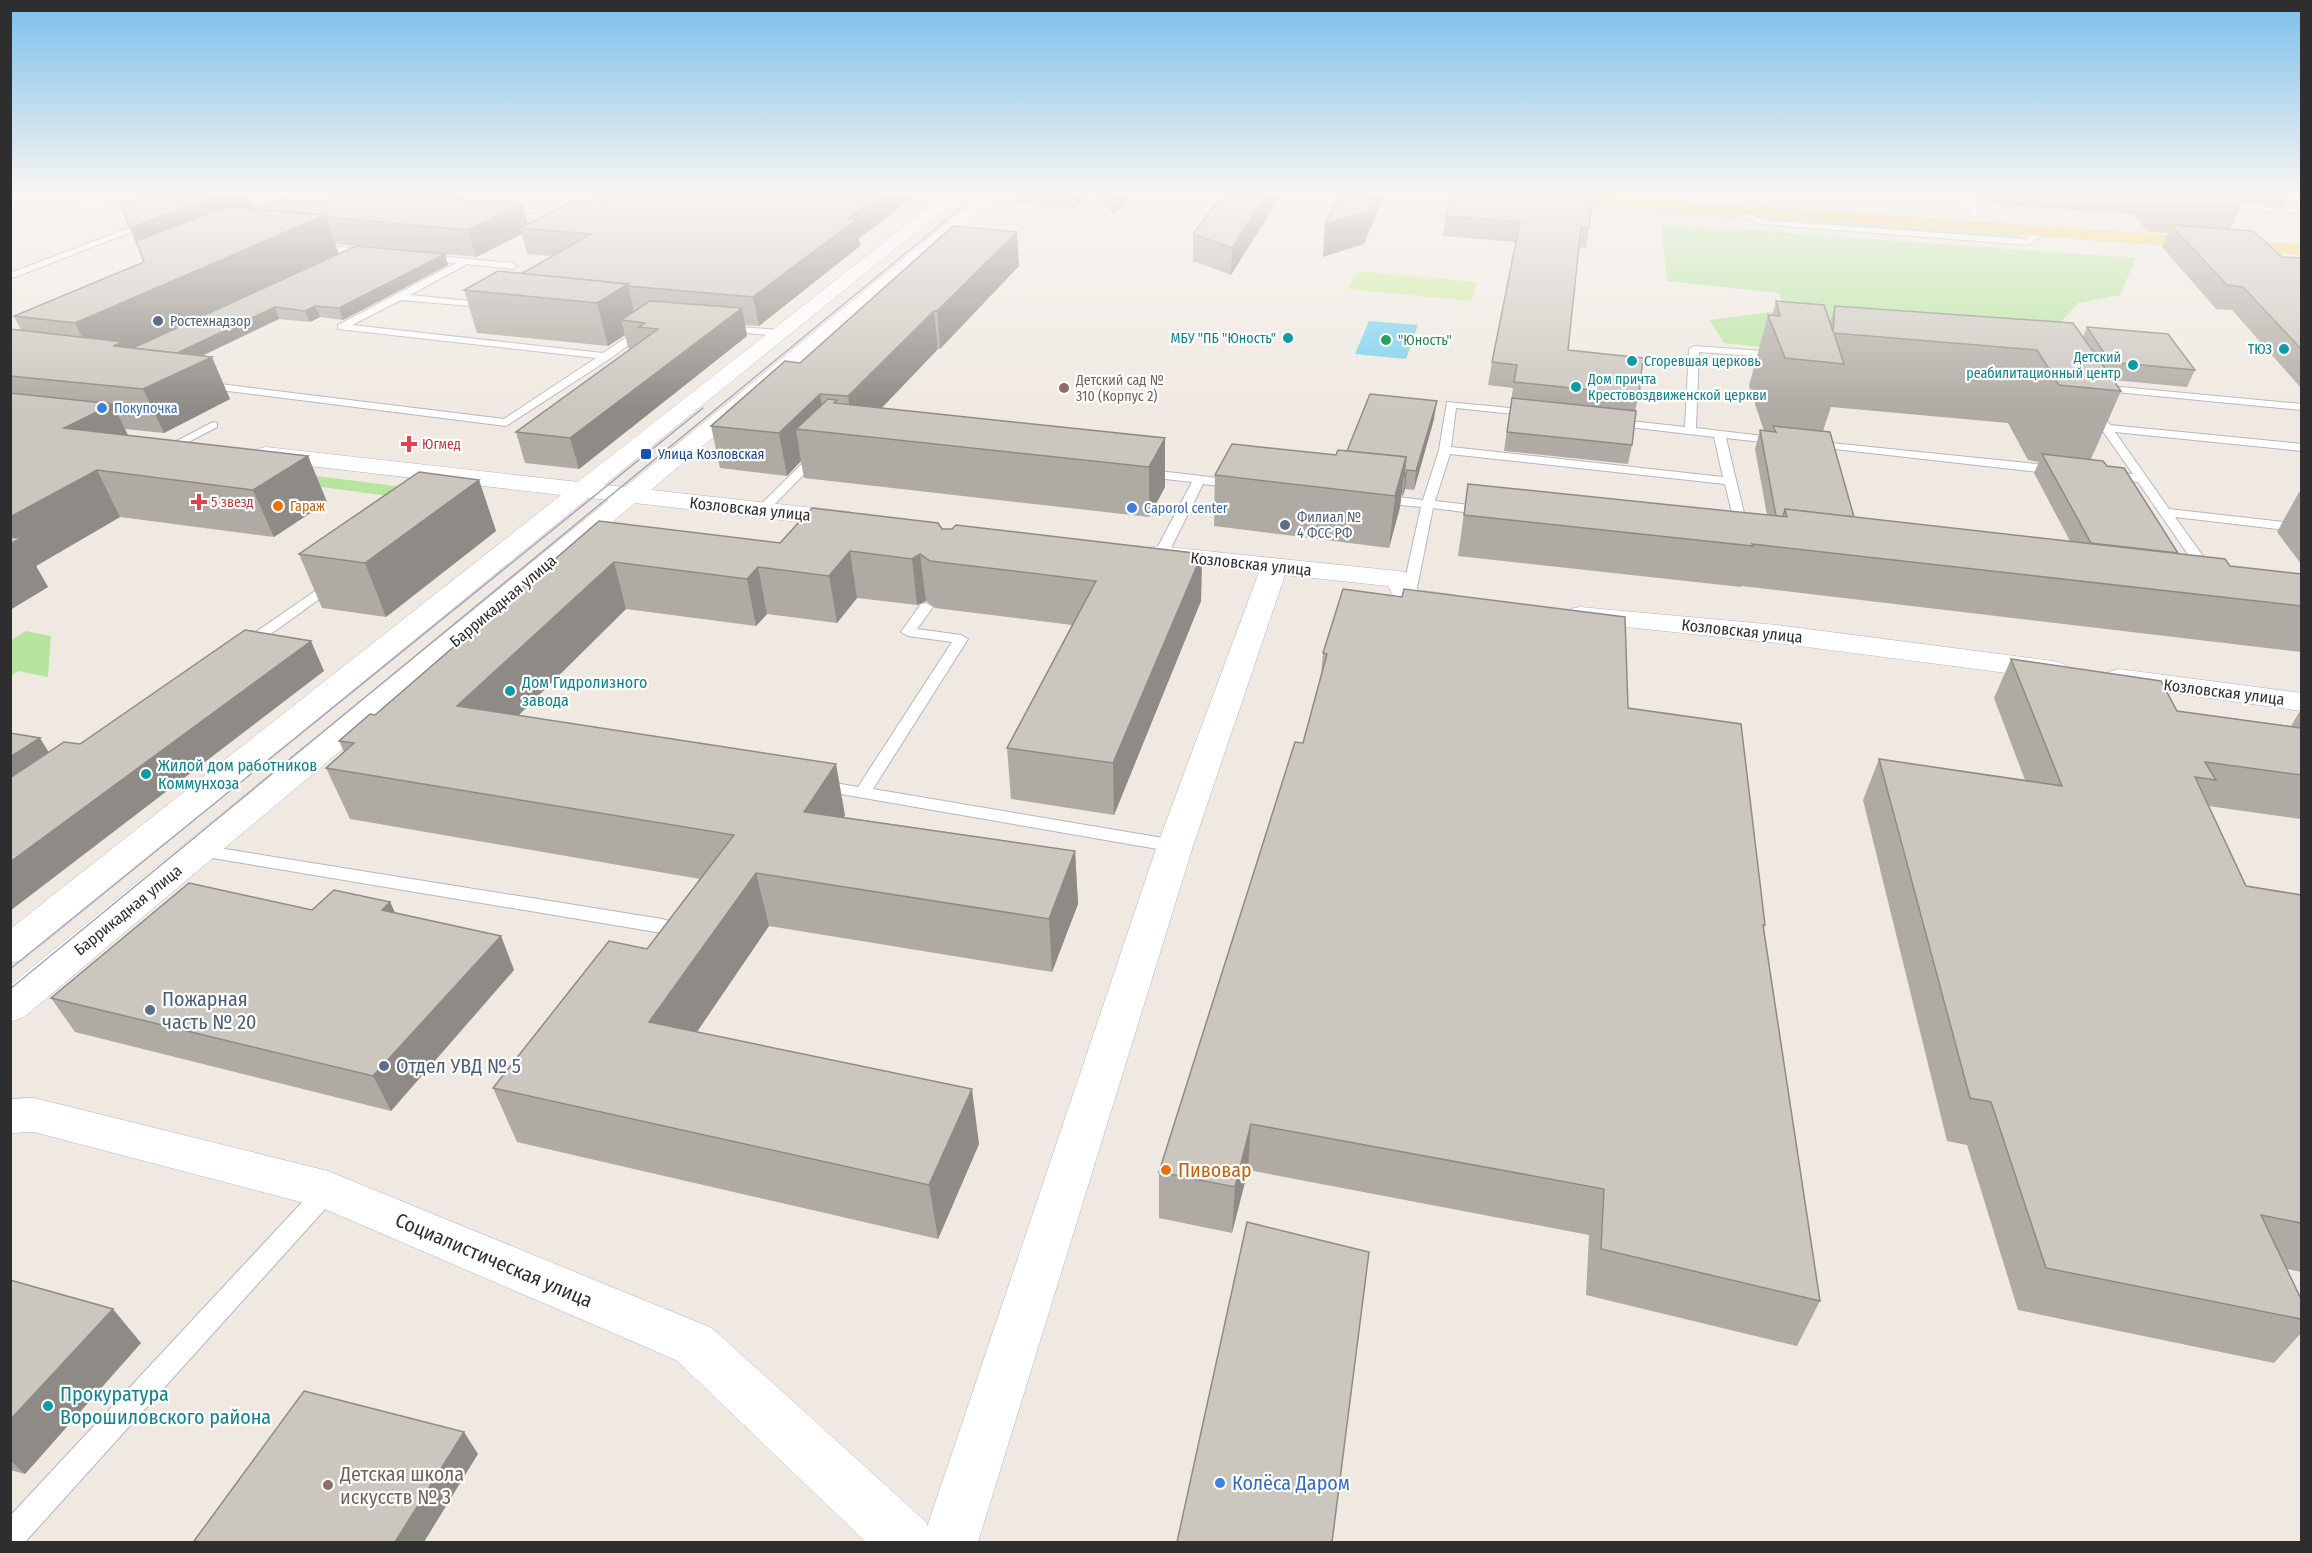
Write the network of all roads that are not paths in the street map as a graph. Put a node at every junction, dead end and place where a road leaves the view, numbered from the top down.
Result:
1 (38, 265) edge
2 (457, 265) edge
3 (508, 265) edge
4 (865, 265) edge
5 (906, 265) edge
6 (513, 266) dead end
7 (10, 276) edge
8 (400, 297) junction
9 (503, 308) edge
10 (641, 322) edge
11 (718, 328) edge
12 (780, 333) junction
13 (607, 356) junction
14 (1786, 356) edge
15 (191, 383) edge
16 (2090, 387) edge
17 (270, 393) junction
18 (253, 402) dead end
19 (2089, 403) edge
20 (2301, 407) edge
21 (1546, 415) edge
22 (1594, 420) edge
23 (2106, 429) junction
24 (1690, 431) junction
25 (1719, 434) junction
26 (212, 436) dead end
27 (165, 443) edge
28 (827, 444) edge
29 (2301, 448) edge
30 (1445, 450) junction
31 (247, 452) edge
32 (1128, 472) edge
33 (2072, 472) edge
34 (2096, 474) edge
35 (2143, 479) junction
36 (1199, 480) junction
37 (1730, 481) junction
38 (1245, 484) edge
39 (581, 491) junction
40 (629, 496) junction
41 (1371, 498) edge
42 (1428, 504) junction
43 (762, 510) junction
44 (1498, 512) edge
45 (2166, 512) junction
46 (870, 522) edge
47 (2301, 528) edge
48 (1744, 541) edge
49 (1150, 553) joint
50 (1274, 567) junction
51 (347, 573) edge
52 (2218, 587) edge
53 (1408, 598) junction
54 (1468, 604) edge
55 (926, 607) dead end
56 (1551, 612) edge
57 (235, 653) edge
58 (2301, 702) edge
59 (805, 783) edge
60 (863, 792) junction
61 (1175, 846) junction
62 (201, 850) junction
63 (662, 926) edge
64 (10, 950) edge
65 (10, 1007) edge
66 (10, 1116) edge
67 (328, 1190) junction
68 (10, 1530) edge
69 (906, 1542) edge
70 (950, 1542) edge

1 - 7 lane
2 - 8 lane
3 - 6 lane
4 - 12 street
5 - 40 street, Баррикадная улица
8 - 9 lane
8 - 13 lane
10 - 13 lane
11 - 12 lane
12 - 39 street
13 - 17 lane
14 - 24 lane
15 - 17 lane
16 - 20 lane
17 - 18 lane
19 - 23 lane
21 - 30 lane
22 - 24 lane
23 - 29 lane
23 - 35 lane
24 - 25 lane
25 - 33 lane
25 - 37 lane
26 - 27 street
28 - 43 lane
30 - 37 lane
30 - 42 lane
31 - 39 street, Козловская улица
32 - 36 lane
34 - 35 lane
35 - 45 lane
36 - 38 lane
36 - 49 lane
37 - 48 lane
39 - 40 street, Козловская улица
39 - 64 street
40 - 43 street, Козловская улица
40 - 62 street, Баррикадная улица
41 - 42 lane
42 - 44 lane
42 - 53 lane
43 - 46 street, Козловская улица
45 - 47 lane
45 - 52 lane
49 - 50 street, Козловская улица
50 - 53 street, Козловская улица
50 - 61 street
51 - 57 lane
53 - 54 street
55 - 60 lane
56 - 58 street, Козловская улица
59 - 60 lane
60 - 61 lane
61 - 70 street
62 - 63 lane
62 - 65 street, Баррикадная улица
66 - 67 street, Социалистическая улица
67 - 68 lane
67 - 69 street, Социалистическая улица

